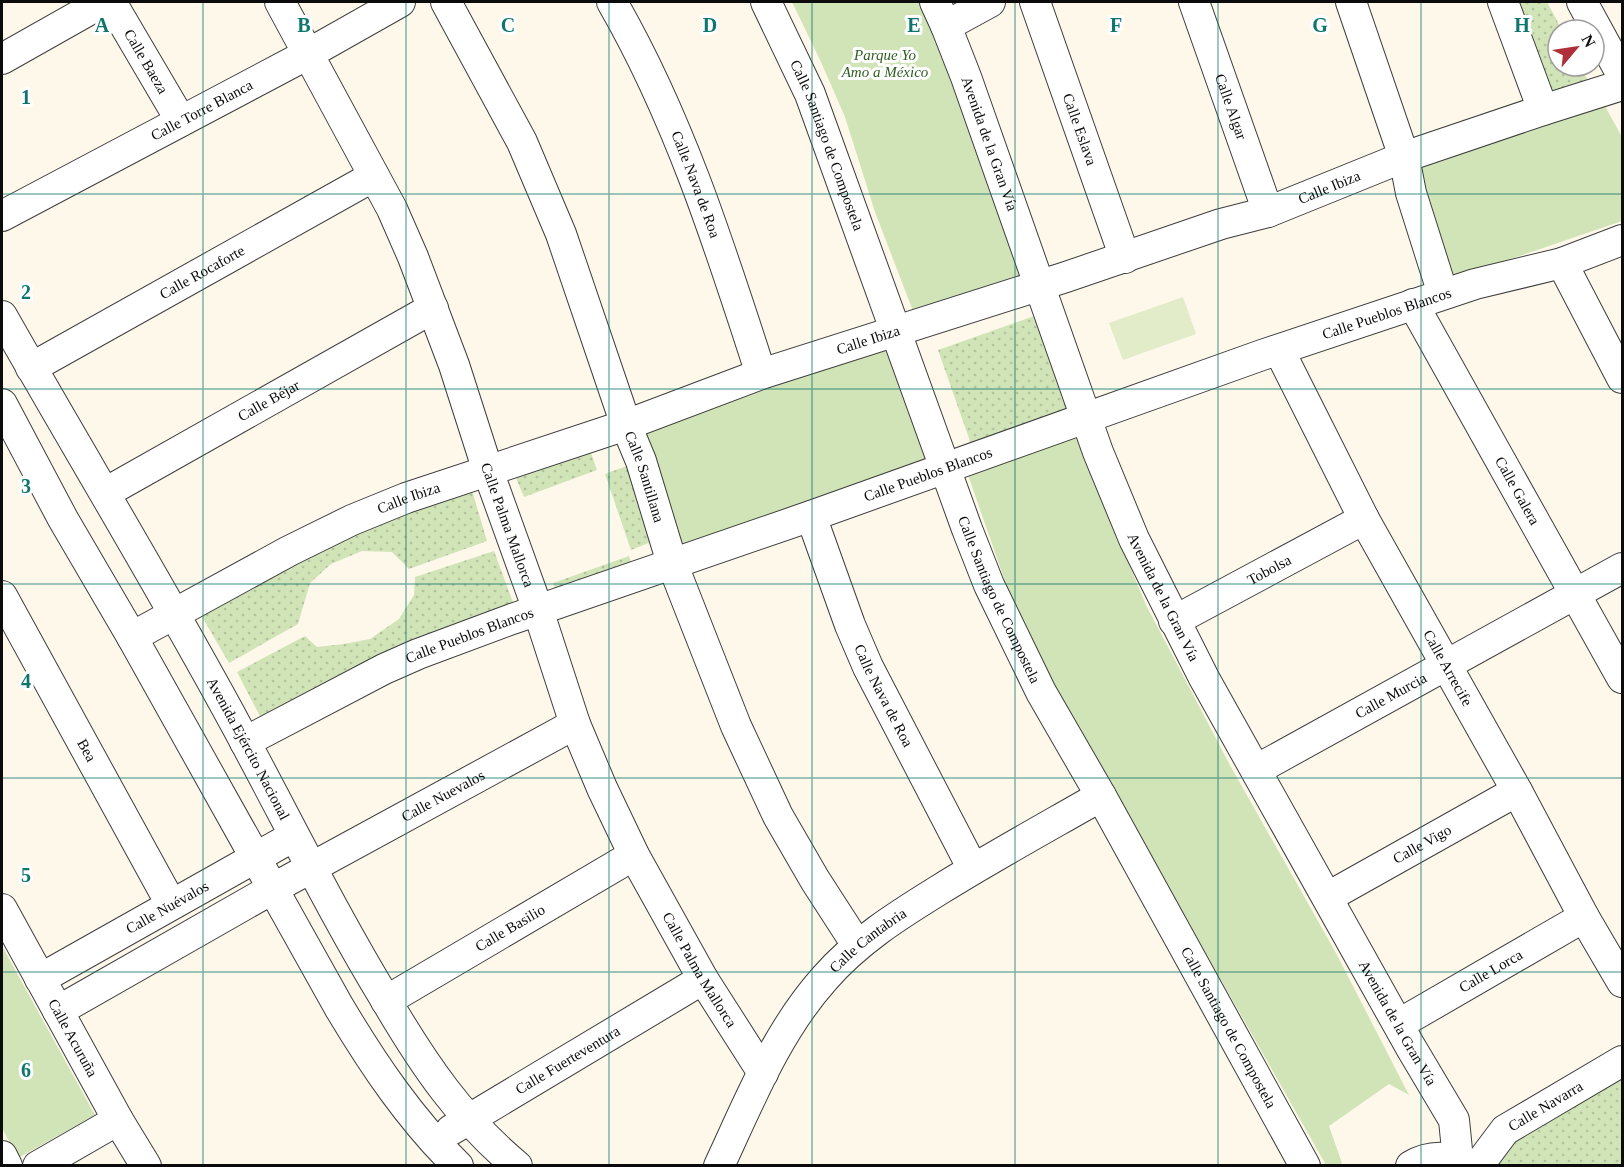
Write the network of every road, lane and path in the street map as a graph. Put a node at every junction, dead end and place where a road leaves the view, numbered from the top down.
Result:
1 (103, 2) edge
2 (111, 2) edge
3 (280, 2) edge
4 (400, 2) edge
5 (446, 2) edge
6 (612, 2) edge
7 (766, 2) edge
8 (990, 2) edge
9 (1035, 2) edge
10 (1194, 2) edge
11 (1350, 2) edge
12 (1503, 2) edge
13 (1582, 2) edge
14 (941, 14) edge
15 (308, 54) junction
16 (2, 59) edge
17 (1623, 75) edge
18 (1623, 85) edge
19 (1543, 110) junction
20 (181, 122) junction
21 (1404, 157) junction
22 (374, 176) junction
23 (1268, 212) junction
24 (2, 216) edge
25 (1623, 240) edge
26 (1125, 258) junction
27 (1562, 263) junction
28 (1040, 286) junction
29 (1443, 294) junction
30 (1413, 304) junction
31 (433, 308) junction
32 (2, 316) edge
33 (895, 332) junction
34 (1279, 350) junction
35 (31, 368) junction
36 (761, 374) junction
37 (1623, 378) edge
38 (2, 404) edge
39 (1085, 417) junction
40 (626, 425) junction
41 (945, 467) junction
42 (488, 471) junction
43 (105, 493) junction
44 (811, 516) junction
45 (1364, 519) junction
46 (672, 563) junction
47 (1623, 568) edge
48 (1575, 593) junction
49 (2, 596) edge
50 (538, 610) junction
51 (174, 613) junction
52 (1174, 621) junction
53 (132, 637) junction
54 (1446, 665) junction
55 (1623, 678) edge
56 (575, 724) junction
57 (246, 742) junction
58 (1256, 770) junction
59 (1517, 791) junction
60 (1101, 796) junction
61 (294, 836) junction
62 (634, 855) junction
63 (254, 857) junction
64 (311, 868) junction
65 (973, 869) junction
66 (272, 889) junction
67 (1328, 897) junction
68 (171, 904) junction
69 (2, 909) edge
70 (1584, 917) junction
71 (857, 945) junction
72 (40, 979) junction
73 (703, 979) junction
74 (1623, 982) edge
75 (386, 1001) junction
76 (58, 1011) junction
77 (1399, 1024) junction
78 (1623, 1061) edge
79 (762, 1073) junction
80 (118, 1120) junction
81 (468, 1120) junction
82 (433, 1141) junction
83 (2, 1156) edge
84 (1468, 1164) edge
85 (7, 1166) edge
86 (38, 1166) edge
87 (146, 1166) edge
88 (458, 1166) edge
89 (517, 1166) edge
90 (719, 1166) edge
91 (1305, 1166) edge
92 (1411, 1166) edge

1 - 16 street
2 - 20 street, Calle Baeza
3 - 15 street, Calle Palma Mallorca
4 - 15 street, Calle Torre Blanca
5 - 40 street, Calle Santillana
6 - 36 street, Calle Nava de Roa
7 - 33 street, Calle Santiago de Compostela
8 - 14 street
9 - 26 street, Calle Eslava
10 - 23 street, Calle Algar
11 - 21 street
12 - 19 street
13 - 17 street
14 - 28 street, Avenida de la Gran Vía
15 - 20 street, Calle Torre Blanca
15 - 22 street, Calle Palma Mallorca
18 - 19 street, Calle Ibiza
19 - 21 street, Calle Ibiza
20 - 24 street, Calle Torre Blanca
21 - 23 street, Calle Ibiza
21 - 29 street
22 - 31 street, Calle Palma Mallorca
22 - 35 street, Calle Rocaforte
23 - 26 street, Calle Ibiza
25 - 27 street, Calle Pueblos Blancos
26 - 28 street, Calle Ibiza
27 - 29 street, Calle Pueblos Blancos
27 - 37 street
28 - 33 street, Calle Ibiza
28 - 39 street, Avenida de la Gran Vía
29 - 30 street, Calle Pueblos Blancos
30 - 34 street, Calle Pueblos Blancos
30 - 48 street, Calle Galera
31 - 42 street, Calle Palma Mallorca
31 - 43 street, Calle Béjar
32 - 35 street, Avenida Ejército Nacional
33 - 36 street, Calle Ibiza
33 - 41 street, Calle Santiago de Compostela
34 - 39 street, Calle Pueblos Blancos
34 - 45 street, Calle Arrecife
35 - 43 street, Avenida Ejército Nacional
36 - 40 street, Calle Ibiza
38 - 53 street
39 - 41 street, Calle Pueblos Blancos
39 - 52 street, Avenida de la Gran Vía
40 - 42 street, Calle Ibiza
40 - 46 street, Calle Santillana
41 - 44 street, Calle Pueblos Blancos
41 - 60 street, Calle Santiago de Compostela
42 - 50 street, Calle Palma Mallorca
42 - 51 street, Calle Ibiza
43 - 51 street, Avenida Ejército Nacional
44 - 46 street, Calle Pueblos Blancos
44 - 65 street, Calle Nava de Roa
45 - 52 street, Tobolsa
45 - 54 street, Calle Arrecife
46 - 50 street, Calle Pueblos Blancos
46 - 71 street, Calle Santillana
47 - 48 street, Calle Murcia
48 - 54 street, Calle Murcia
48 - 55 street, Calle Galera
49 - 68 street, Bea
50 - 56 street, Calle Palma Mallorca
50 - 57 street, Calle Pueblos Blancos
51 - 53 street, Calle Ibiza
51 - 57 street, Avenida Ejército Nacional
52 - 58 street, Avenida de la Gran Vía
53 - 63 street
54 - 58 street, Calle Murcia
54 - 59 street, Calle Arrecife
56 - 62 street, Calle Palma Mallorca
56 - 64 street, Calle Nuevalos
57 - 61 street, Avenida Ejército Nacional
58 - 67 street, Avenida de la Gran Vía
59 - 67 street, Calle Vigo
59 - 70 street, Calle Arrecife
60 - 65 street, Calle Cantabria
60 - 91 street, Calle Santiago de Compostela
61 - 63 street, Calle Nuévalos
61 - 64 street, Avenida Ejército Nacional
62 - 73 street, Calle Palma Mallorca
62 - 75 street, Calle Basilio
63 - 66 street
63 - 68 street, Calle Nuévalos
64 - 66 street
64 - 75 street, Avenida Ejército Nacional
65 - 71 street, Calle Cantabria
66 - 76 street
66 - 82 street
67 - 77 street, Avenida de la Gran Vía
68 - 72 street, Calle Nuévalos
69 - 72 street, Calle Acuruña
70 - 74 street, Calle Arrecife
70 - 77 street, Calle Lorca
71 - 79 street, Calle Cantabria
72 - 76 street, Calle Acuruña
73 - 79 street, Calle Palma Mallorca
73 - 81 street, Calle Fuerteventura
75 - 81 street, Avenida Ejército Nacional
76 - 80 street, Calle Acuruña
77 - 84 street, Avenida de la Gran Vía
78 - 84 street, Calle Navarra
79 - 90 street, Calle Cantabria
80 - 86 street
80 - 87 street, Calle Acuruña
81 - 82 street, Calle Fuerteventura
81 - 89 street, Avenida Ejército Nacional
82 - 88 street
83 - 85 street
84 - 92 street

